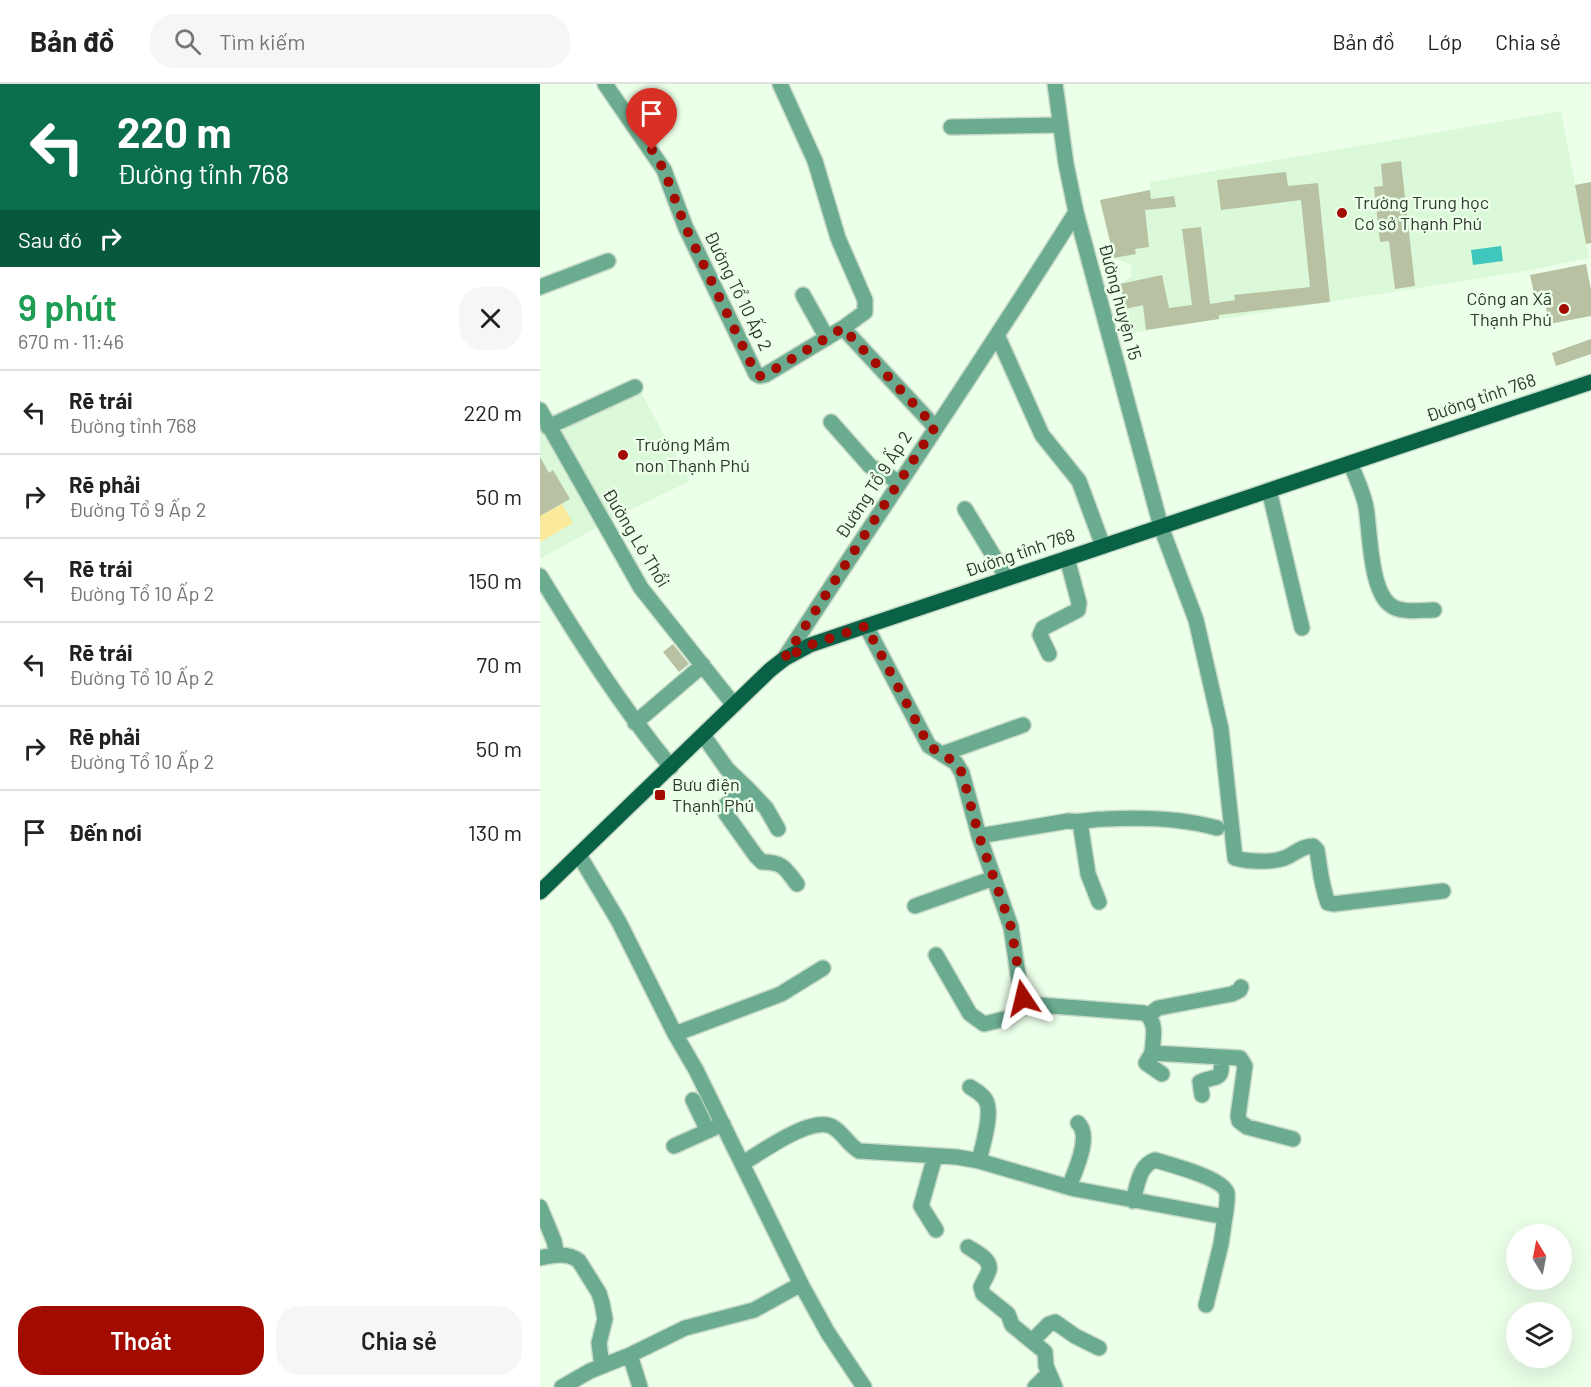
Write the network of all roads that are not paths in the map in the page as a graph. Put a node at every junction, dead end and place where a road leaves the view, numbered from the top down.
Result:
1 (605, 84) edge
2 (780, 84) edge
3 (1055, 84) edge
4 (1060, 125) junction
5 (951, 127) dead end
6 (1076, 212) junction
7 (608, 261) dead end
8 (540, 286) edge
9 (803, 295) dead end
10 (843, 328) junction
11 (998, 337) junction
12 (827, 338) junction
13 (1591, 382) edge
14 (635, 387) dead end
15 (540, 410) edge
16 (831, 422) dead end
17 (548, 427) junction
18 (935, 427) junction
19 (1350, 463) junction
20 (899, 482) junction
21 (1269, 490) junction
22 (965, 509) dead end
23 (1161, 527) junction
24 (1103, 546) junction
25 (1067, 558) junction
26 (540, 576) edge
27 (1007, 578) junction
28 (1434, 610) dead end
29 (866, 626) junction
30 (1302, 628) dead end
31 (1049, 654) dead end
32 (784, 659) junction
33 (704, 665) junction
34 (735, 705) junction
35 (635, 723) junction
36 (1023, 725) dead end
37 (703, 735) junction
38 (942, 754) junction
39 (671, 767) junction
40 (747, 788) junction
41 (1080, 822) junction
42 (1217, 828) dead end
43 (778, 829) dead end
44 (979, 836) junction
45 (579, 855) junction
46 (994, 878) junction
47 (797, 884) dead end
48 (1443, 891) dead end
49 (540, 892) edge
50 (1099, 902) dead end
51 (915, 906) dead end
52 (936, 955) dead end
53 (823, 968) dead end
54 (1241, 987) dead end
55 (1027, 1004) junction
56 (1149, 1015) junction
57 (675, 1034) junction
58 (1152, 1053) junction
59 (1221, 1058) junction
60 (1162, 1074) dead end
61 (970, 1086) dead end
62 (1202, 1095) dead end
63 (693, 1100) dead end
64 (1078, 1123) dead end
65 (723, 1124) junction
66 (708, 1131) junction
67 (1293, 1139) dead end
68 (674, 1146) dead end
69 (935, 1156) junction
70 (979, 1161) junction
71 (743, 1163) junction
72 (1069, 1187) junction
73 (1133, 1201) junction
74 (540, 1207) edge
75 (1226, 1217) junction
76 (936, 1230) dead end
77 (968, 1247) dead end
78 (557, 1255) junction
79 (540, 1258) edge
80 (801, 1284) junction
81 (1206, 1305) dead end
82 (1032, 1341) junction
83 (1099, 1347) dead end
84 (630, 1355) junction
85 (602, 1366) junction
86 (1052, 1380) edge
87 (562, 1387) edge
88 (640, 1387) edge
89 (864, 1387) edge
90 (1035, 1387) edge

1 - 12 street, Đường Tổ 10 Ấp 2
2 - 10 street, Đường Tổ 10 Ấp 2
3 - 4 street, Đường huyện 15
4 - 5 street
4 - 6 street, Đường huyện 15
6 - 11 street, Đường Tổ 9 Ấp 2
6 - 23 street, Đường huyện 15
7 - 8 street
9 - 12 street
10 - 12 street, Đường Tổ 10 Ấp 2
10 - 18 street
11 - 18 street, Đường Tổ 9 Ấp 2
11 - 24 street
13 - 19 main road, Đường tỉnh 768
14 - 17 street
15 - 17 street, Đường Lò Thổi
16 - 20 street
17 - 33 street, Đường Lò Thổi
18 - 20 street, Đường Tổ 9 Ấp 2
19 - 21 main road, Đường tỉnh 768
19 - 28 street
20 - 32 street, Đường Tổ 9 Ấp 2
21 - 23 main road, Đường tỉnh 768
21 - 30 street
22 - 27 street
23 - 24 main road, Đường tỉnh 768
23 - 48 street, Đường huyện 15
24 - 25 main road, Đường tỉnh 768
25 - 27 main road, Đường tỉnh 768
25 - 31 street
26 - 35 street
27 - 29 main road, Đường tỉnh 768
29 - 32 main road, Đường tỉnh 768
29 - 38 street
32 - 34 main road, Đường tỉnh 768
33 - 34 street, Đường Lò Thổi
33 - 35 street
34 - 37 main road, Đường tỉnh 768
35 - 39 street
36 - 38 street
37 - 39 main road, Đường tỉnh 768
37 - 40 street
38 - 44 street
39 - 45 main road, Đường tỉnh 768
40 - 43 street
40 - 47 street
41 - 42 street
41 - 44 street
41 - 50 street
44 - 46 street
45 - 49 main road, Đường tỉnh 768
45 - 57 street
46 - 51 street
46 - 55 street
52 - 55 street
53 - 57 street
54 - 56 street
55 - 56 street
56 - 58 street
57 - 65 street
58 - 59 street
58 - 60 street
59 - 62 street
59 - 67 street
61 - 70 street
63 - 66 street
64 - 72 street
65 - 66 street
65 - 71 street
66 - 68 street
69 - 70 street
69 - 71 street
69 - 76 street
70 - 72 street
71 - 80 street
72 - 73 street
73 - 75 street
73 - 75 street
74 - 78 street
75 - 81 street
77 - 82 street
78 - 79 street
78 - 85 street
80 - 84 street
80 - 89 street
82 - 83 street
82 - 86 street
84 - 85 street
84 - 88 street
85 - 87 street
86 - 90 street

